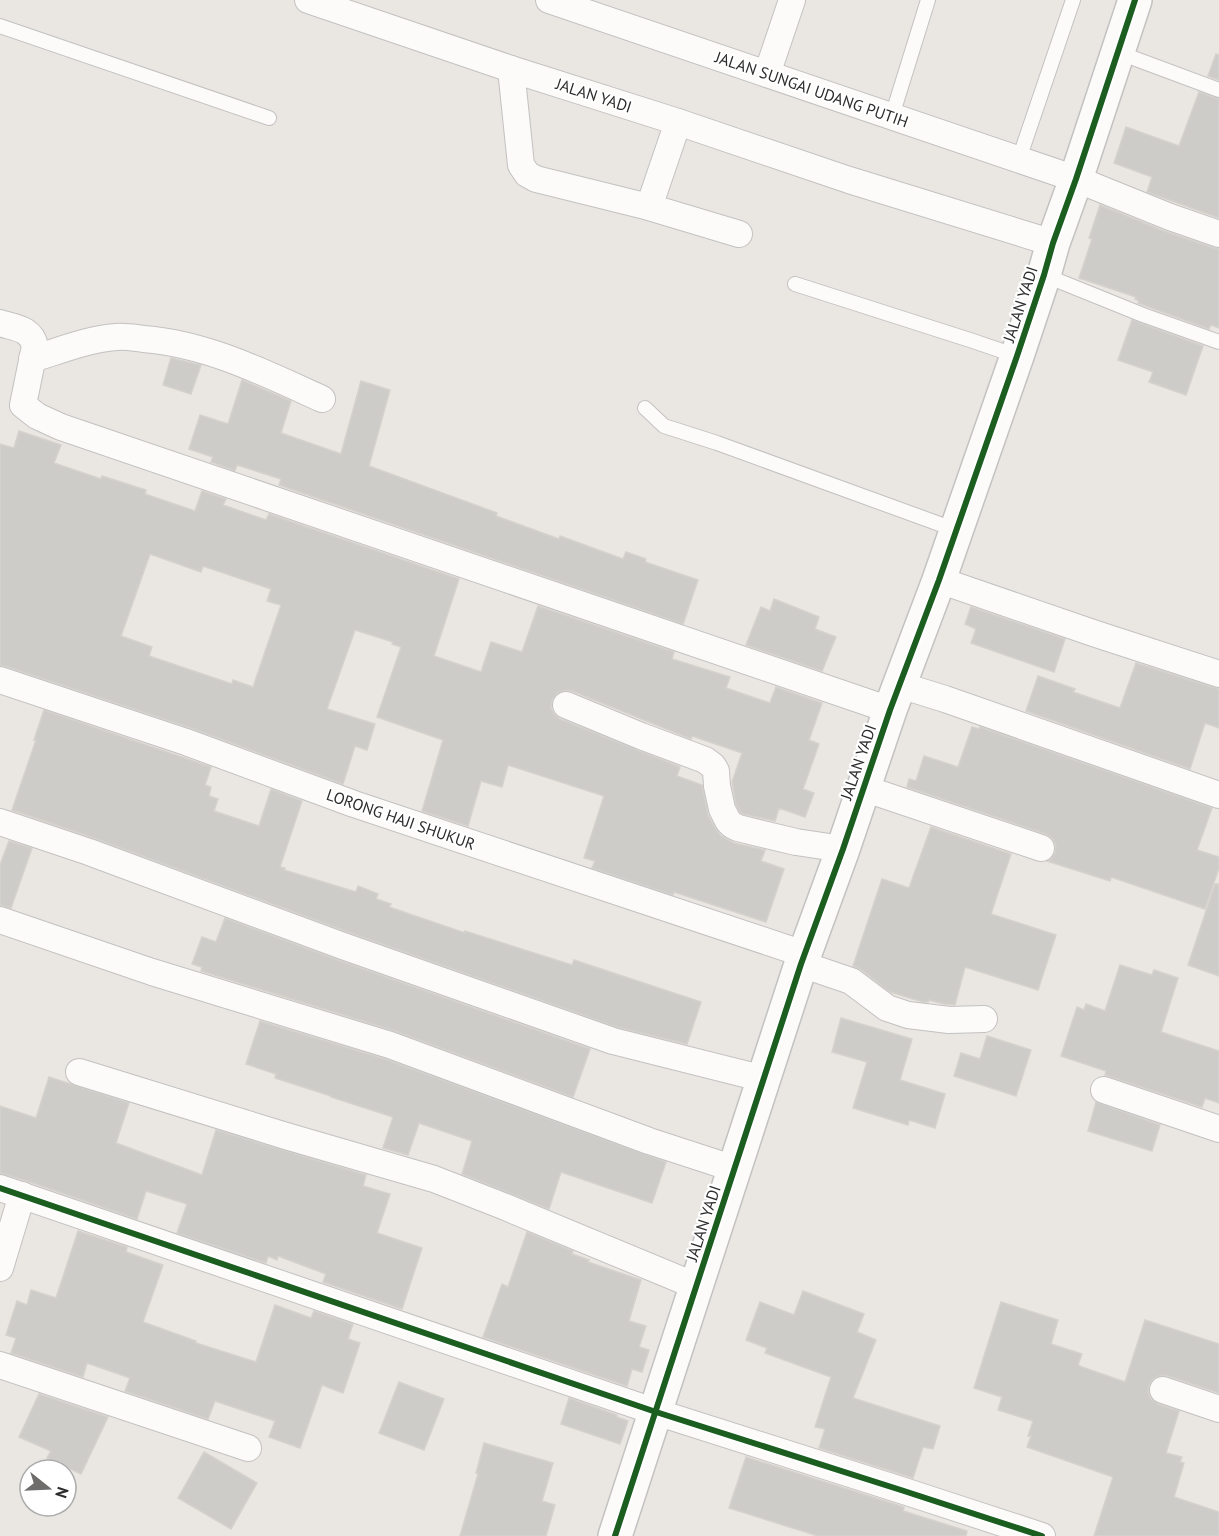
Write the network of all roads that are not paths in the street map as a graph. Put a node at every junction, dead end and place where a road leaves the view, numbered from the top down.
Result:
1 (308, 0) edge
2 (549, 0) edge
3 (792, 0) edge
4 (928, 0) edge
5 (1073, 0) edge
6 (1135, 0) edge
7 (0, 26) edge
8 (1118, 52) junction
9 (511, 69) junction
10 (767, 74) junction
11 (1219, 90) edge
12 (892, 116) junction
13 (269, 117) dead end
14 (678, 122) junction
15 (1019, 159) junction
16 (1076, 179) junction
17 (649, 207) junction
18 (739, 234) dead end
19 (1219, 234) edge
20 (1053, 243) junction
21 (1044, 275) junction
22 (795, 284) dead end
23 (0, 323) edge
24 (1219, 342) edge
25 (1017, 356) junction
26 (32, 359) junction
27 (322, 399) dead end
28 (645, 408) dead end
29 (956, 530) junction
30 (939, 580) junction
31 (1219, 674) edge
32 (0, 680) edge
33 (895, 698) junction
34 (566, 705) dead end
35 (863, 788) junction
36 (1219, 795) edge
37 (0, 822) edge
38 (1041, 848) dead end
39 (843, 849) junction
40 (0, 920) edge
41 (803, 959) junction
42 (984, 1019) dead end
43 (79, 1072) dead end
44 (764, 1079) junction
45 (1104, 1090) dead end
46 (1219, 1129) edge
47 (735, 1169) junction
48 (11, 1191) edge
49 (0, 1268) edge
50 (696, 1286) junction
51 (0, 1365) edge
52 (1163, 1390) dead end
53 (1219, 1409) edge
54 (656, 1412) junction
55 (248, 1448) dead end
56 (615, 1536) edge
57 (1041, 1536) edge

1 - 9 street, JALAN YADI
2 - 10 street, JALAN SUNGAI UDANG PUTIH
3 - 10 street
4 - 12 lane
5 - 15 lane
6 - 8 street, JALAN YADI
7 - 13 lane
8 - 11 lane
8 - 16 street, JALAN YADI
9 - 14 street, JALAN YADI
9 - 17 street
10 - 12 street, JALAN SUNGAI UDANG PUTIH
12 - 15 street, JALAN SUNGAI UDANG PUTIH
14 - 17 street
14 - 20 street, JALAN YADI
15 - 16 street, JALAN SUNGAI UDANG PUTIH
16 - 19 street, JALAN SUNGAI UDANG PUTIH
16 - 20 street, JALAN YADI
17 - 18 street
20 - 21 street, JALAN YADI
21 - 24 lane
21 - 25 street, JALAN YADI
22 - 25 lane
23 - 26 street
25 - 29 street, JALAN YADI
26 - 27 street
26 - 33 street
28 - 29 lane
29 - 30 street, JALAN YADI
30 - 31 street
30 - 33 street, JALAN YADI
32 - 41 street, LORONG HAJI SHUKUR
33 - 35 street, JALAN YADI
33 - 36 street
34 - 39 street
35 - 38 street
35 - 39 street, JALAN YADI
37 - 44 street
39 - 41 street, JALAN YADI
40 - 47 street
41 - 42 street, LORONG HAJI SHUKUR
41 - 44 street, JALAN YADI
43 - 50 street
44 - 47 street, JALAN YADI
45 - 46 street
47 - 50 street, JALAN YADI
48 - 49 street
48 - 54 street
50 - 54 street, JALAN YADI
51 - 55 street
52 - 53 street
54 - 56 street, JALAN YADI
54 - 57 street

